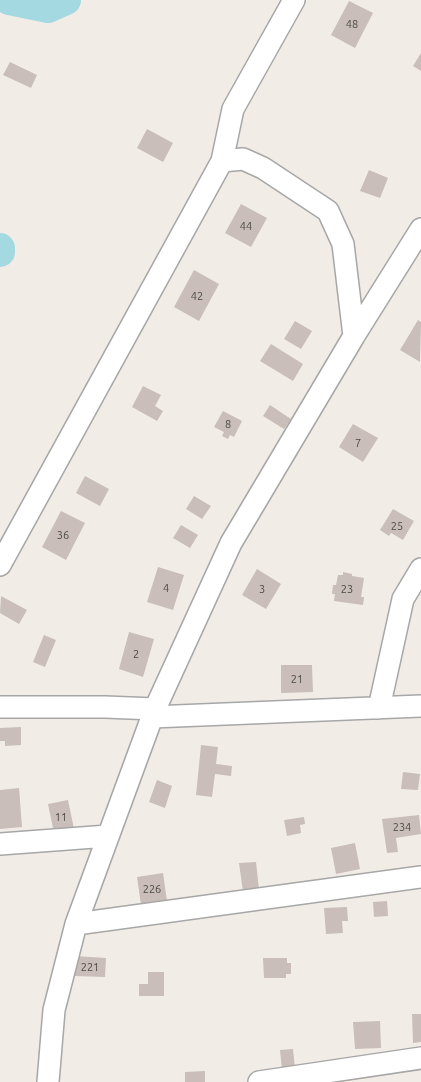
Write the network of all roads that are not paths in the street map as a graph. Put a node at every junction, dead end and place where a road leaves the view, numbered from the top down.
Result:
1 (294, 0) edge
2 (222, 162) junction
3 (421, 229) edge
4 (415, 253) edge
5 (354, 336) junction
6 (0, 565) edge
7 (421, 569) edge
8 (0, 706) edge
9 (421, 706) edge
10 (379, 708) junction
11 (154, 713) junction
12 (108, 836) junction
13 (0, 844) edge
14 (421, 877) edge
15 (76, 924) junction
16 (421, 1058) edge
17 (48, 1082) edge
18 (260, 1082) edge

1 - 2 street
2 - 5 street
2 - 6 street
3 - 4 street
4 - 5 street
5 - 11 street
7 - 10 street
8 - 11 street
9 - 10 street
10 - 11 street
11 - 12 street
12 - 13 street
12 - 15 street
14 - 15 street
15 - 17 street
16 - 18 street

